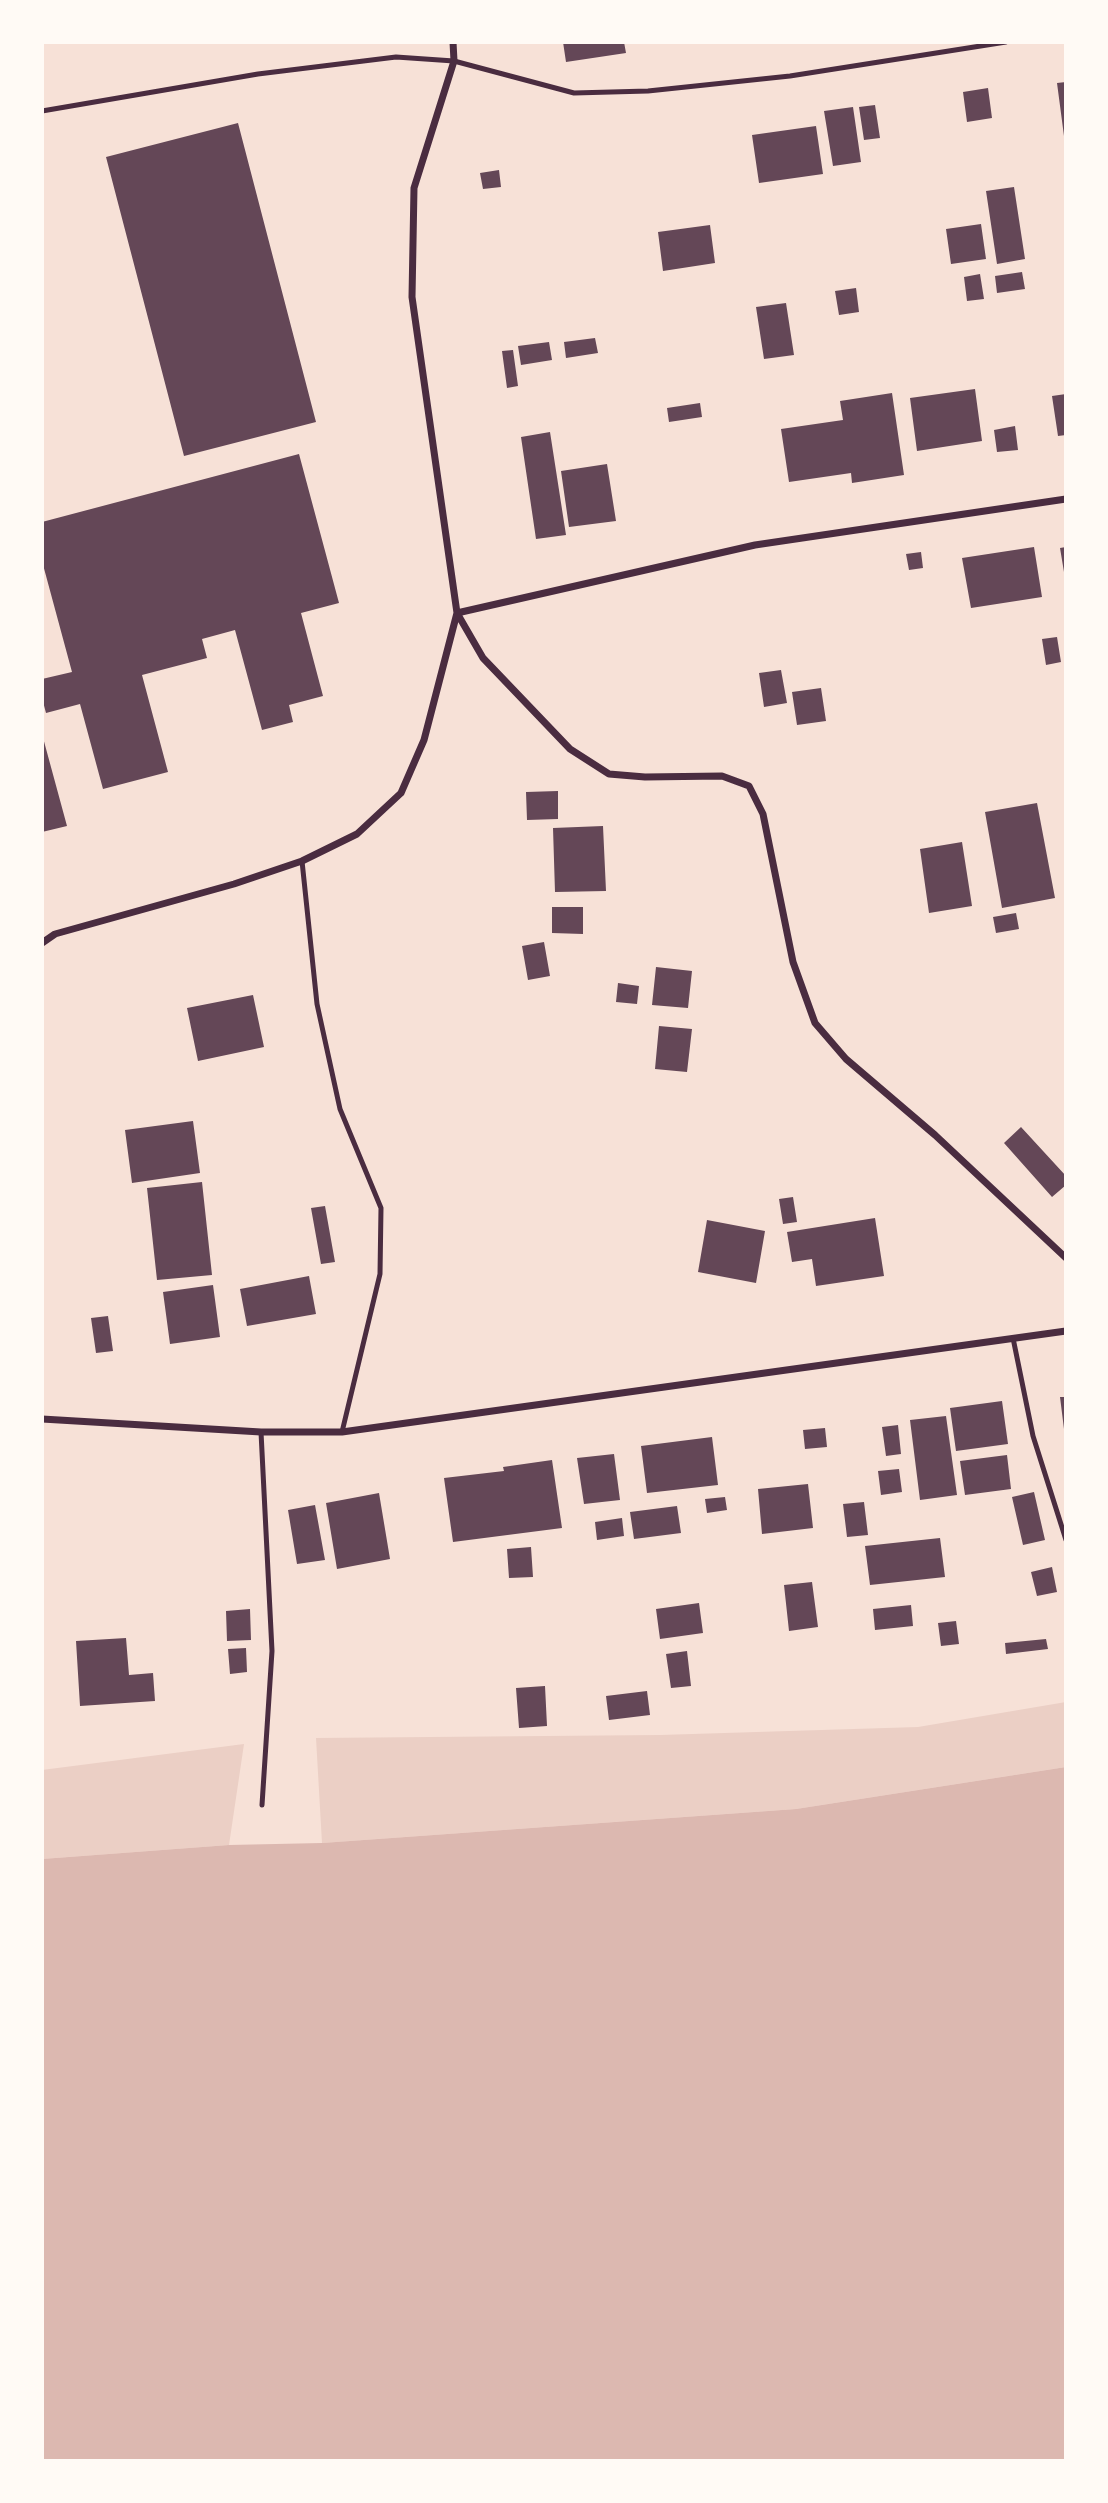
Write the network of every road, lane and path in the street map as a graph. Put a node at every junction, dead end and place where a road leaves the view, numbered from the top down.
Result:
1 (453, 42) edge
2 (1006, 42) edge
3 (454, 61) junction
4 (42, 111) edge
5 (1066, 499) edge
6 (457, 613) junction
7 (302, 861) junction
8 (42, 943) edge
9 (1066, 1258) edge
10 (1066, 1331) edge
11 (1013, 1338) junction
12 (42, 1419) edge
13 (261, 1432) junction
14 (342, 1432) junction
15 (1066, 1540) edge
16 (262, 1805) dead end

1 - 3 street
2 - 3 lane
3 - 4 lane
3 - 6 street
5 - 6 street
6 - 7 street
6 - 9 street
7 - 8 street
7 - 14 lane
10 - 11 street
11 - 14 street
11 - 15 lane
12 - 13 street
13 - 14 street
13 - 16 lane

